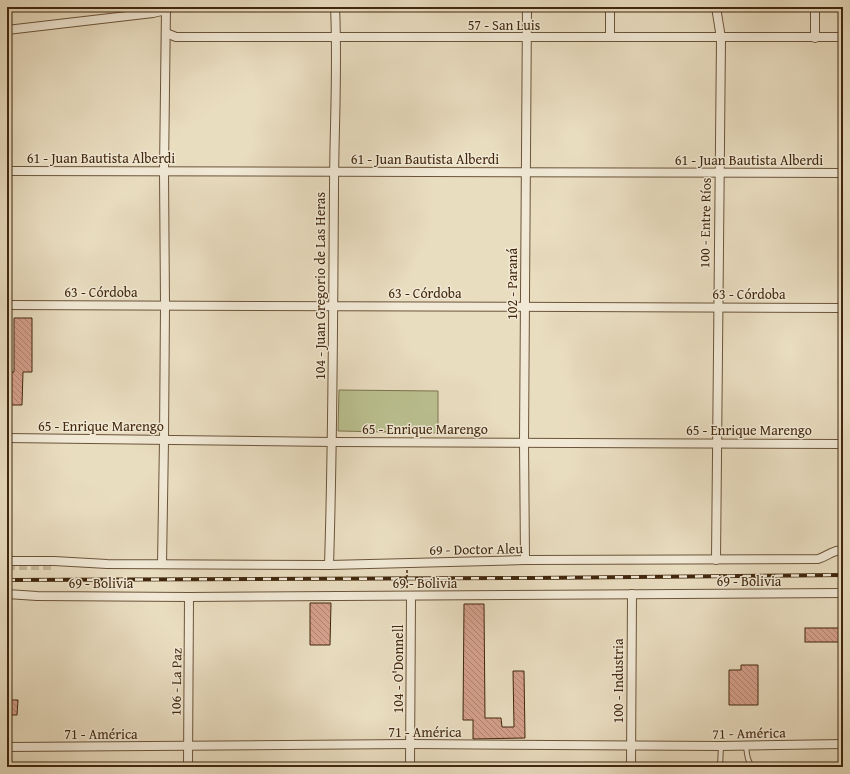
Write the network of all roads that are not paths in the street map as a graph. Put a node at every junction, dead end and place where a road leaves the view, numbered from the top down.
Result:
1 (336, 7) edge
2 (527, 7) edge
3 (610, 7) edge
4 (716, 7) edge
5 (815, 7) edge
6 (167, 8) edge
7 (7, 30) edge
8 (166, 33) junction
9 (337, 37) junction
10 (610, 37) junction
11 (527, 38) junction
12 (721, 38) junction
13 (815, 38) junction
14 (843, 38) edge
15 (7, 171) edge
16 (164, 171) junction
17 (334, 172) junction
18 (526, 172) junction
19 (719, 173) junction
20 (843, 173) edge
21 (7, 304) edge
22 (165, 305) junction
23 (525, 306) junction
24 (333, 307) junction
25 (718, 307) junction
26 (843, 308) edge
27 (7, 438) edge
28 (164, 440) junction
29 (332, 442) junction
30 (524, 442) junction
31 (718, 443) junction
32 (843, 444) edge
33 (843, 550) edge
34 (525, 560) junction
35 (716, 560) junction
36 (7, 561) edge
37 (107, 564) junction
38 (162, 564) junction
39 (330, 565) junction
40 (51, 566) tunnel mouth
41 (843, 593) edge
42 (7, 594) edge
43 (632, 594) junction
44 (189, 596) junction
45 (409, 596) junction
46 (410, 744) junction
47 (843, 744) edge
48 (631, 746) junction
49 (721, 746) junction
50 (746, 746) junction
51 (7, 747) edge
52 (188, 747) junction
53 (188, 767) edge
54 (410, 767) edge
55 (631, 767) edge
56 (720, 767) edge
57 (753, 767) edge

1 - 9 street, 104 - Juan Gregorio de Las Heras
2 - 11 street, 102 - Paraná
3 - 10 street
4 - 12 street, 100 - Entre Ríos
5 - 13 street
6 - 7 street
6 - 8 street
8 - 9 street, 57 - San Luis
8 - 16 street
9 - 11 street, 57 - San Luis
9 - 17 street, 104 - Juan Gregorio de Las Heras
10 - 11 street, 57 - San Luis
10 - 12 street, 57 - San Luis
11 - 18 street, 102 - Paraná
12 - 13 street, 57 - San Luis
12 - 19 street, 100 - Entre Ríos
13 - 14 street, 57 - San Luis
15 - 16 street, 61 - Juan Bautista Alberdi
16 - 17 street, 61 - Juan Bautista Alberdi
16 - 22 street
17 - 18 street, 61 - Juan Bautista Alberdi
17 - 24 street, 104 - Juan Gregorio de Las Heras
18 - 19 street, 61 - Juan Bautista Alberdi
18 - 23 street, 102 - Paraná
19 - 20 street, 61 - Juan Bautista Alberdi
19 - 25 street, 100 - Entre Ríos
21 - 22 street, 63 - Córdoba
22 - 24 street, 63 - Córdoba
22 - 28 street
23 - 24 street, 63 - Córdoba
23 - 25 street, 63 - Córdoba
23 - 30 street, 102 - Paraná
24 - 29 street, 104 - Juan Gregorio de Las Heras
25 - 26 street, 63 - Córdoba
25 - 31 street, 100 - Entre Ríos
27 - 28 street, 65 - Enrique Marengo
28 - 29 street, 65 - Enrique Marengo
28 - 38 street
29 - 30 street, 65 - Enrique Marengo
29 - 39 street, 104 - Juan Gregorio de Las Heras
30 - 31 street, 65 - Enrique Marengo
30 - 34 street, 102 - Paraná
31 - 32 street, 65 - Enrique Marengo
31 - 35 street, 100 - Entre Ríos
33 - 35 street, 69 - Doctor Aleu
34 - 35 street, 69 - Doctor Aleu
34 - 39 street, 69 - Doctor Aleu
36 - 37 street, 69 - Doctor Aleu
37 - 38 street, 69 - Doctor Aleu
37 - 40 street, 69 - Doctor Aleu
38 - 39 street, 69 - Doctor Aleu
41 - 43 street, 69 - Bolivia
42 - 44 street, 69 - Bolivia
43 - 45 street, 69 - Bolivia
43 - 48 street, 100 - Industria
44 - 45 street, 69 - Bolivia
44 - 52 street, 106 - La Paz
45 - 46 street, 104 - O'Donnell
46 - 48 street, 71 - América
46 - 52 street, 71 - América
46 - 54 street, 104 - O'Donnell
47 - 50 street, 71 - América
48 - 49 street, 71 - América
48 - 55 street, 100 - Industria
49 - 50 street, 71 - América
49 - 56 lane
50 - 57 lane
51 - 52 street, 71 - América
52 - 53 street, 106 - La Paz

